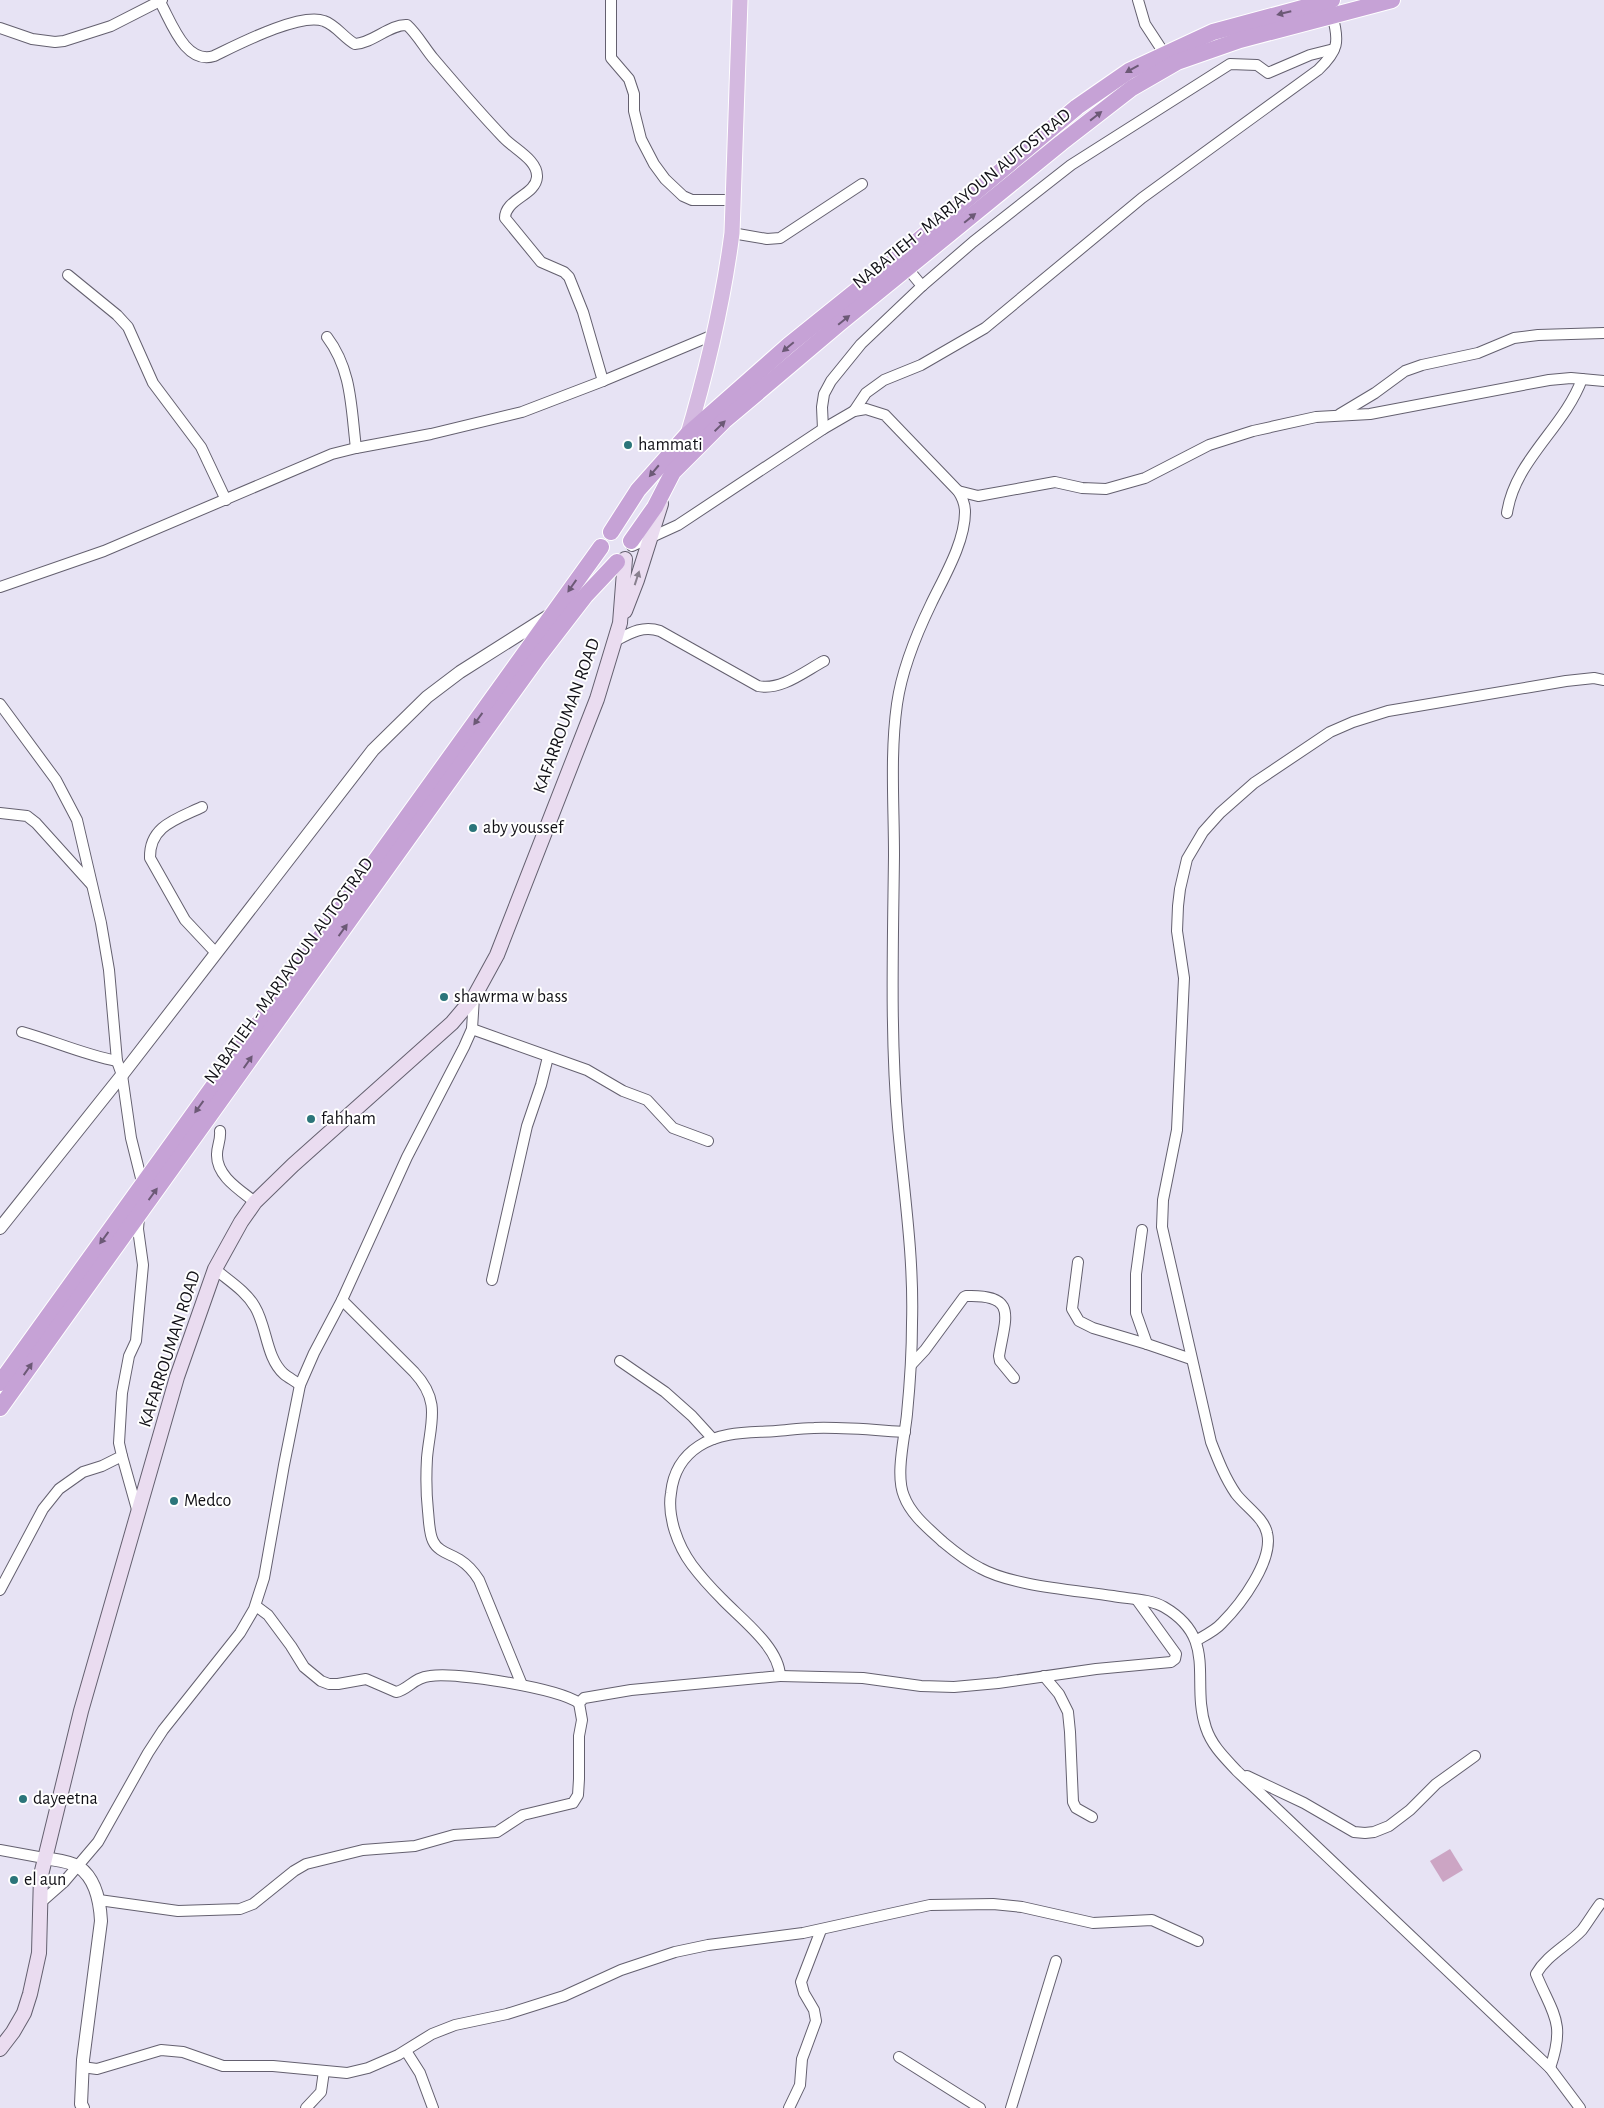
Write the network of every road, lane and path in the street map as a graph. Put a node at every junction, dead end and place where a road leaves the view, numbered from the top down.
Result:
1 (611, 0) edge
2 (740, 0) edge
3 (1138, 0) edge
4 (1392, 0) edge
5 (161, 1) edge
6 (1332, 5) edge
7 (0, 28) edge
8 (1334, 49) junction
9 (1164, 53) junction
10 (862, 184) dead end
11 (734, 200) junction
12 (732, 233) junction
13 (908, 269) junction
14 (68, 275) dead end
15 (922, 286) junction
16 (1604, 333) edge
17 (713, 335) junction
18 (327, 337) dead end
19 (1582, 379) junction
20 (603, 381) junction
21 (1604, 381) edge
22 (854, 411) junction
23 (1336, 415) junction
24 (823, 429) junction
25 (687, 435) junction
26 (356, 448) junction
27 (673, 472) junction
28 (666, 488) junction
29 (958, 491) junction
30 (226, 500) junction
31 (1507, 513) dead end
32 (611, 532) junction
33 (648, 540) junction
34 (601, 547) junction
35 (626, 552) junction
36 (0, 586) edge
37 (553, 613) junction
38 (620, 624) junction
39 (615, 641) junction
40 (824, 661) dead end
41 (1604, 680) edge
42 (0, 704) edge
43 (202, 807) dead end
44 (0, 813) edge
45 (92, 885) junction
46 (216, 953) junction
47 (474, 997) junction
48 (472, 1029) junction
49 (22, 1032) dead end
50 (548, 1057) junction
51 (118, 1061) junction
52 (122, 1075) junction
53 (220, 1131) dead end
54 (708, 1141) dead end
55 (143, 1186) junction
56 (255, 1202) junction
57 (139, 1212) junction
58 (0, 1228) edge
59 (1142, 1230) dead end
60 (1078, 1262) dead end
61 (216, 1269) junction
62 (492, 1280) dead end
63 (342, 1300) junction
64 (1147, 1344) junction
65 (1191, 1359) junction
66 (620, 1361) dead end
67 (911, 1365) junction
68 (1014, 1378) dead end
69 (0, 1383) edge
70 (300, 1385) junction
71 (0, 1408) edge
72 (905, 1432) junction
73 (713, 1439) junction
74 (122, 1456) junction
75 (138, 1515) junction
76 (0, 1590) edge
77 (1137, 1600) junction
78 (256, 1606) junction
79 (1197, 1640) junction
80 (780, 1676) junction
81 (1044, 1676) junction
82 (522, 1685) junction
83 (579, 1703) junction
84 (1475, 1756) dead end
85 (1237, 1771) junction
86 (1092, 1817) dead end
87 (0, 1850) edge
88 (44, 1858) junction
89 (79, 1866) junction
90 (99, 1900) junction
91 (39, 1904) junction
92 (1600, 1904) dead end
93 (821, 1930) junction
94 (1198, 1941) dead end
95 (1056, 1961) dead end
96 (0, 2048) edge
97 (406, 2051) junction
98 (899, 2057) dead end
99 (82, 2066) junction
100 (1550, 2068) junction
101 (324, 2071) junction
102 (81, 2107) edge
103 (306, 2108) edge
104 (433, 2108) edge
105 (789, 2108) edge
106 (980, 2108) edge
107 (1011, 2108) edge
108 (1580, 2108) edge

1 - 11 street
2 - 11 main road
3 - 9 street
4 - 6 highway, NABATIEH - MARJAYOUN AUTOSTRAD
5 - 7 street
5 - 20 street
6 - 8 street
6 -> 9 highway, NABATIEH - MARJAYOUN AUTOSTRAD
13 -> 6 highway, NABATIEH - MARJAYOUN AUTOSTRAD
8 - 15 street
8 - 22 street
9 -> 25 highway, NABATIEH - MARJAYOUN AUTOSTRAD
10 - 12 street
11 - 12 main road
12 - 17 main road
13 - 15 street
27 -> 13 highway, NABATIEH - MARJAYOUN AUTOSTRAD
14 - 30 street
15 - 24 street
16 - 23 street
17 - 20 street
17 - 25 main road
18 - 26 street
19 - 21 street
19 - 23 street
19 - 31 street
20 - 26 street
22 - 24 street
22 - 29 street
23 - 29 street
24 - 33 street
25 - 27 main road
25 -> 32 highway, NABATIEH - MARJAYOUN AUTOSTRAD
26 - 30 street
27 - 28 highway, NABATIEH - MARJAYOUN AUTOSTRAD
28 - 33 main road
28 - 35 highway, NABATIEH - MARJAYOUN AUTOSTRAD
29 - 67 street
30 - 36 street
32 - 34 highway
32 - 35 highway
33 - 35 street
38 -> 33 main road
34 - 35 highway
34 -> 37 highway, NABATIEH - MARJAYOUN AUTOSTRAD
35 - 38 main road, KAFARROUMAN ROAD
57 -> 35 highway, NABATIEH - MARJAYOUN AUTOSTRAD
37 - 46 street
37 -> 55 highway, NABATIEH - MARJAYOUN AUTOSTRAD
38 - 39 main road, KAFARROUMAN ROAD
39 - 40 street
39 - 47 main road, KAFARROUMAN ROAD
41 - 65 street
42 - 45 street
43 - 46 street
44 - 45 street
45 - 51 street
46 - 52 street
47 - 48 street
47 - 56 main road, KAFARROUMAN ROAD
48 - 50 street
48 - 63 street
49 - 51 street
50 - 54 street
50 - 62 street
51 - 52 street
52 - 55 street
52 - 58 street
53 - 56 street
55 -> 69 highway, NABATIEH - MARJAYOUN AUTOSTRAD
56 - 61 main road, KAFARROUMAN ROAD
71 -> 57 highway, NABATIEH - MARJAYOUN AUTOSTRAD
57 - 74 street
59 - 64 street
60 - 64 street
61 - 70 street
61 - 75 main road, KAFARROUMAN ROAD
63 - 70 street
63 - 82 street
64 - 65 street
65 - 79 street
66 - 73 street
67 - 68 street
67 - 72 street
70 - 78 street
72 - 73 street
72 - 77 street
73 - 80 street
74 - 75 street
74 - 76 street
75 - 88 main road, KAFARROUMAN ROAD
77 - 79 street
77 - 81 street
78 - 82 street
78 - 89 street
79 - 85 street
80 - 81 street
80 - 83 street
81 - 86 street
82 - 83 street
83 - 90 street
84 - 85 street
85 - 100 street
87 - 88 street
88 - 89 street
88 - 91 main road, KAFARROUMAN ROAD
89 - 90 street
89 - 91 street
90 - 99 street
91 - 96 main road, KAFARROUMAN ROAD
92 - 100 street
93 - 94 street
93 - 97 street
93 - 105 street
95 - 107 street
97 - 101 street
97 - 104 street
98 - 106 street
99 - 101 street
99 - 102 street
100 - 108 street
101 - 103 street

